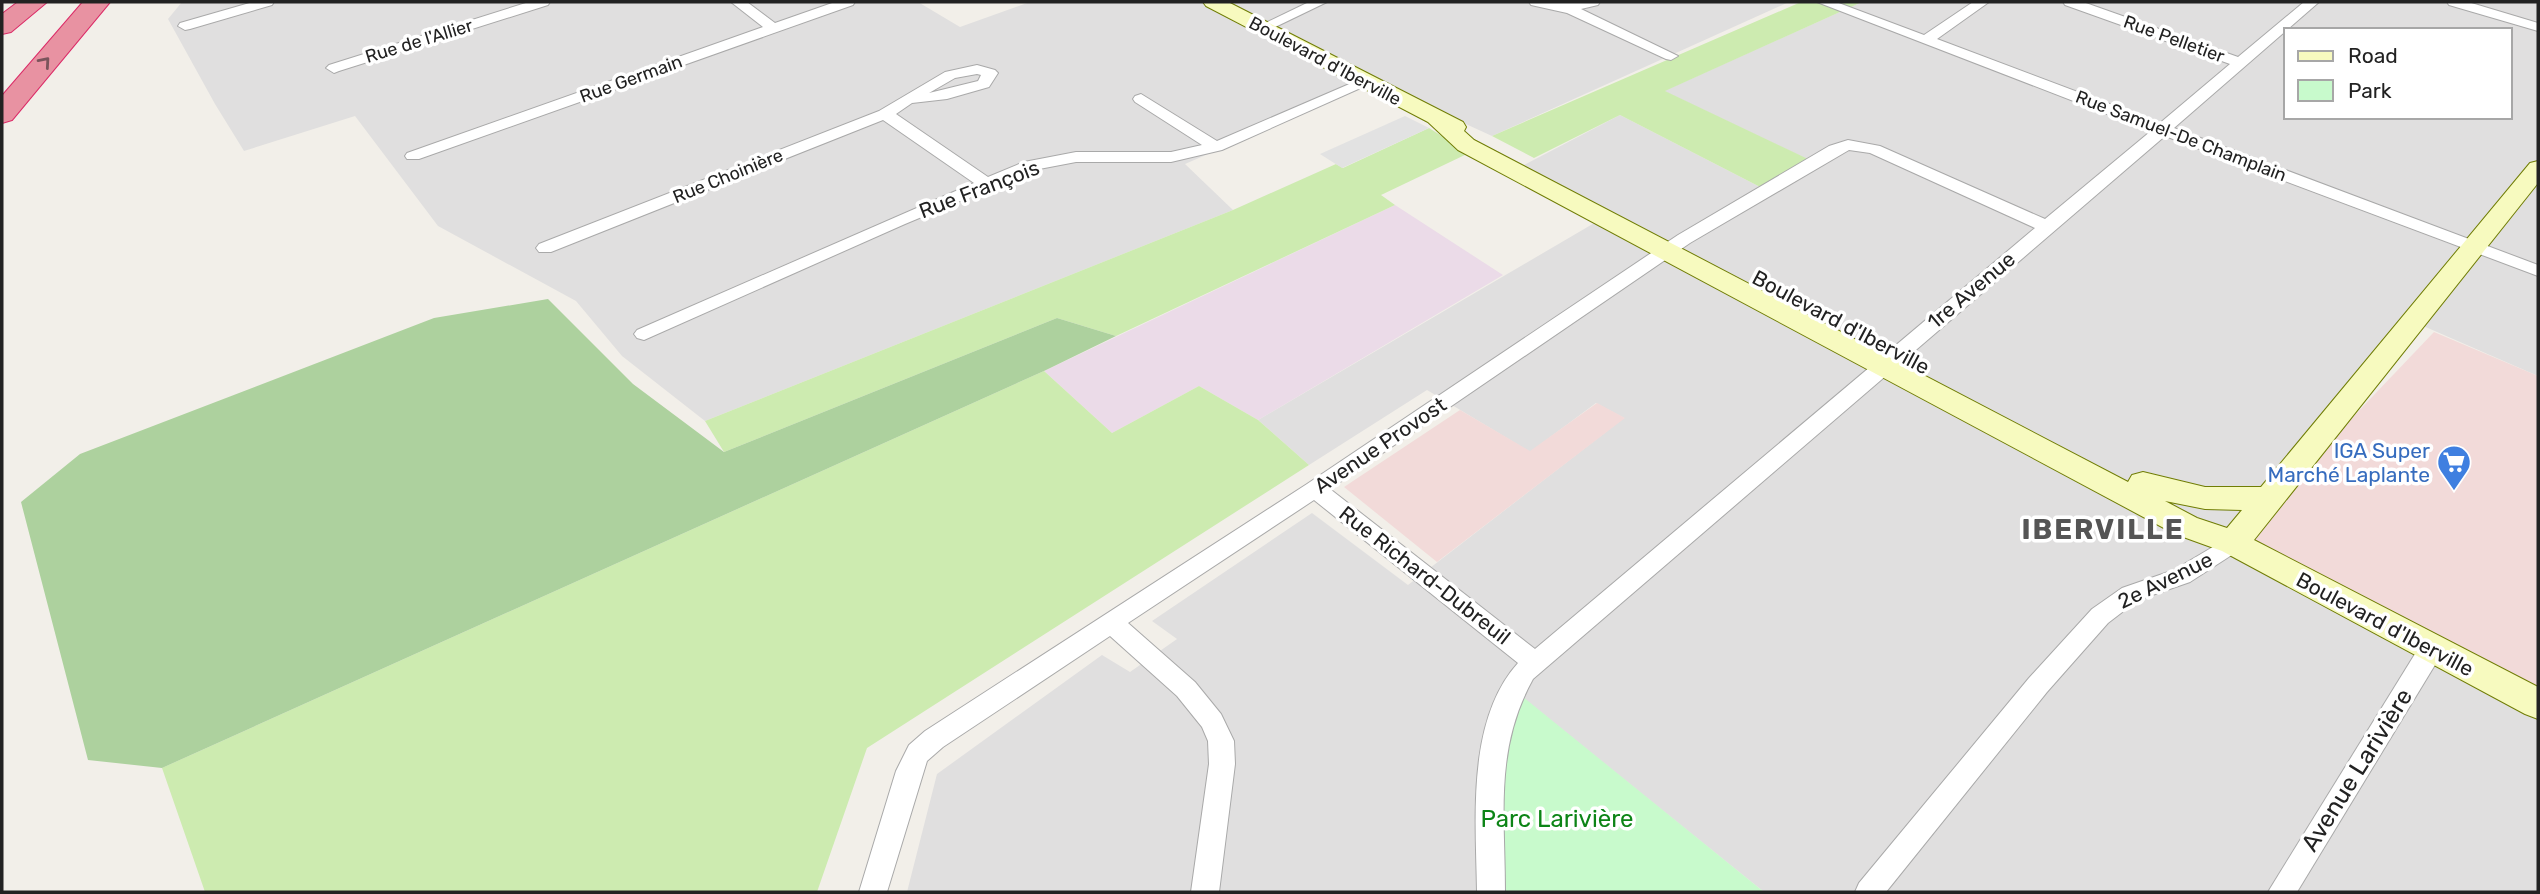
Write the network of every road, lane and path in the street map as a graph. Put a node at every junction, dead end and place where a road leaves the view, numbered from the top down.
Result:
1 (34, 2) edge
2 (97, 2) edge
3 (267, 2) edge
4 (544, 2) edge
5 (738, 2) edge
6 (848, 2) edge
7 (1213, 2) edge
8 (1320, 2) edge
9 (1536, 2) edge
10 (1593, 2) edge
11 (1824, 2) edge
12 (1982, 2) edge
13 (2070, 2) edge
14 (2312, 2) edge
15 (2454, 2) edge
16 (1564, 4) edge
17 (2, 26) edge
18 (185, 26) dead end
19 (1262, 27) junction
20 (2538, 27) edge
21 (773, 29) junction
22 (1928, 39) junction
23 (1671, 56) dead end
24 (2239, 62) junction
25 (334, 68) dead end
26 (1366, 82) junction
27 (1141, 99) dead end
28 (909, 100) dead end
29 (2, 114) edge
30 (885, 114) junction
31 (2161, 128) junction
32 (1216, 147) junction
33 (413, 156) dead end
34 (2538, 168) edge
35 (986, 184) junction
36 (2046, 226) junction
37 (1676, 245) junction
38 (2475, 246) junction
39 (545, 248) dead end
40 (2538, 271) edge
41 (644, 334) dead end
42 (1890, 359) junction
43 (2143, 483) junction
44 (1315, 489) junction
45 (2269, 498) junction
46 (2233, 543) junction
47 (1112, 623) junction
48 (2432, 648) junction
49 (1534, 662) junction
50 (2538, 704) edge
51 (873, 892) edge
52 (1205, 892) edge
53 (1491, 892) edge
54 (1869, 892) edge
55 (2282, 892) edge

1 - 17 highway
29 -> 2 highway
3 - 18 street
4 - 25 street, Rue de l'Allier
5 - 21 street
6 - 21 street, Rue Germain
7 - 19 street, Boulevard d'Iberville
8 - 19 street
9 - 16 street
10 - 16 street
11 - 22 street, Rue Samuel-De Champlain
12 - 22 street
13 - 24 street, Rue Pelletier
14 - 24 street, 1re Avenue
15 - 20 street
16 - 23 street
19 - 26 street, Boulevard d'Iberville
21 - 33 street, Rue Germain
22 - 31 street, Rue Samuel-De Champlain
24 - 31 street, 1re Avenue
26 - 32 street, Rue François
26 - 37 street, Boulevard d'Iberville
27 - 32 street
28 - 30 street, Rue Choinière
30 - 35 street
30 - 39 street, Rue Choinière
31 - 36 street, 1re Avenue
31 - 38 street, Rue Samuel-De Champlain
32 - 35 street, Rue François
34 - 38 street, 2e Avenue
35 - 41 street, Rue François
36 - 37 street, Avenue Provost
36 - 42 street, 1re Avenue
37 - 42 street, Boulevard d'Iberville
37 - 44 street, Avenue Provost
38 - 40 street, Rue Samuel-De Champlain
38 - 45 street, 2e Avenue
42 - 43 street, Boulevard d'Iberville
42 - 46 street, Boulevard d'Iberville
42 - 49 street, 1re Avenue
43 - 45 street
43 - 46 street, Boulevard d'Iberville
44 - 47 street, Avenue Provost
44 - 49 street, Rue Richard-Dubreuil
45 - 46 street, 2e Avenue
46 - 48 street, Boulevard d'Iberville
46 - 54 street, 2e Avenue
47 - 51 street, Avenue Provost
47 - 52 street
48 - 50 street, Boulevard d'Iberville
48 - 55 street, Avenue Larivière
49 - 53 street, 1re Avenue

